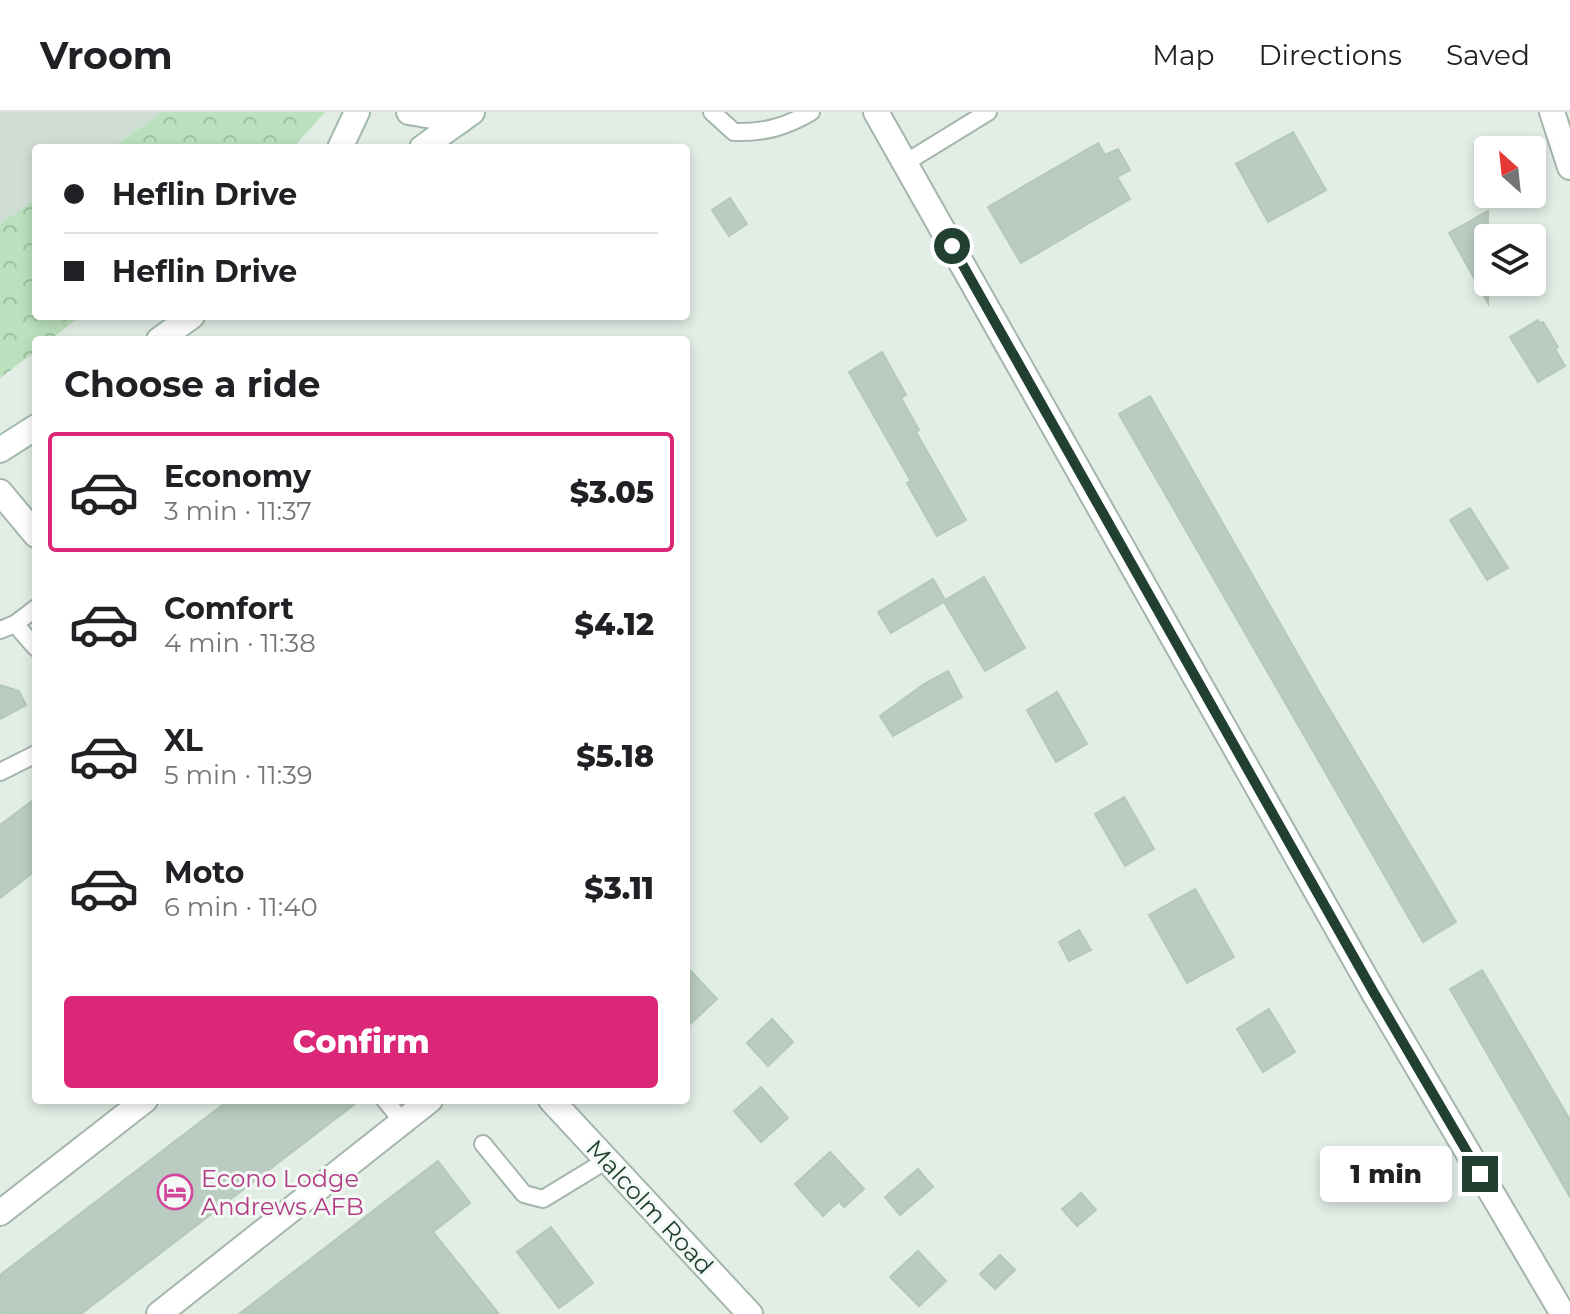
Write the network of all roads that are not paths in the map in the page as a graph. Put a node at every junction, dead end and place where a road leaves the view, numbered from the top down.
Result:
1 (357, 112) edge
2 (409, 112) edge
3 (712, 112) edge
4 (811, 112) edge
5 (876, 112) edge
6 (988, 112) edge
7 (1552, 112) edge
8 (464, 115) edge
9 (342, 144) edge
10 (427, 144) edge
11 (905, 163) junction
12 (1570, 167) edge
13 (186, 320) edge
14 (164, 336) edge
15 (32, 430) edge
16 (0, 450) edge
17 (0, 492) edge
18 (32, 530) edge
19 (32, 611) edge
20 (8, 627) edge
21 (32, 645) edge
22 (32, 756) edge
23 (0, 772) edge
24 (140, 1104) edge
25 (388, 1104) edge
26 (425, 1104) edge
27 (555, 1104) edge
28 (403, 1122) junction
29 (483, 1144) dead end
30 (607, 1160) junction
31 (0, 1213) edge
32 (159, 1314) edge
33 (750, 1314) edge
34 (1563, 1314) edge

1 - 9 street
2 - 8 street
3 - 4 lane
5 - 11 street
6 - 11 lane
7 - 12 street
8 - 10 street
11 - 34 street
13 - 14 street
15 - 16 street
17 - 18 street
19 - 20 lane
20 - 21 lane
22 - 23 lane
24 - 31 street
25 - 28 lane
26 - 28 street
27 - 30 street, Malcolm Road
28 - 32 street
29 - 30 lane
30 - 33 street, Malcolm Road

